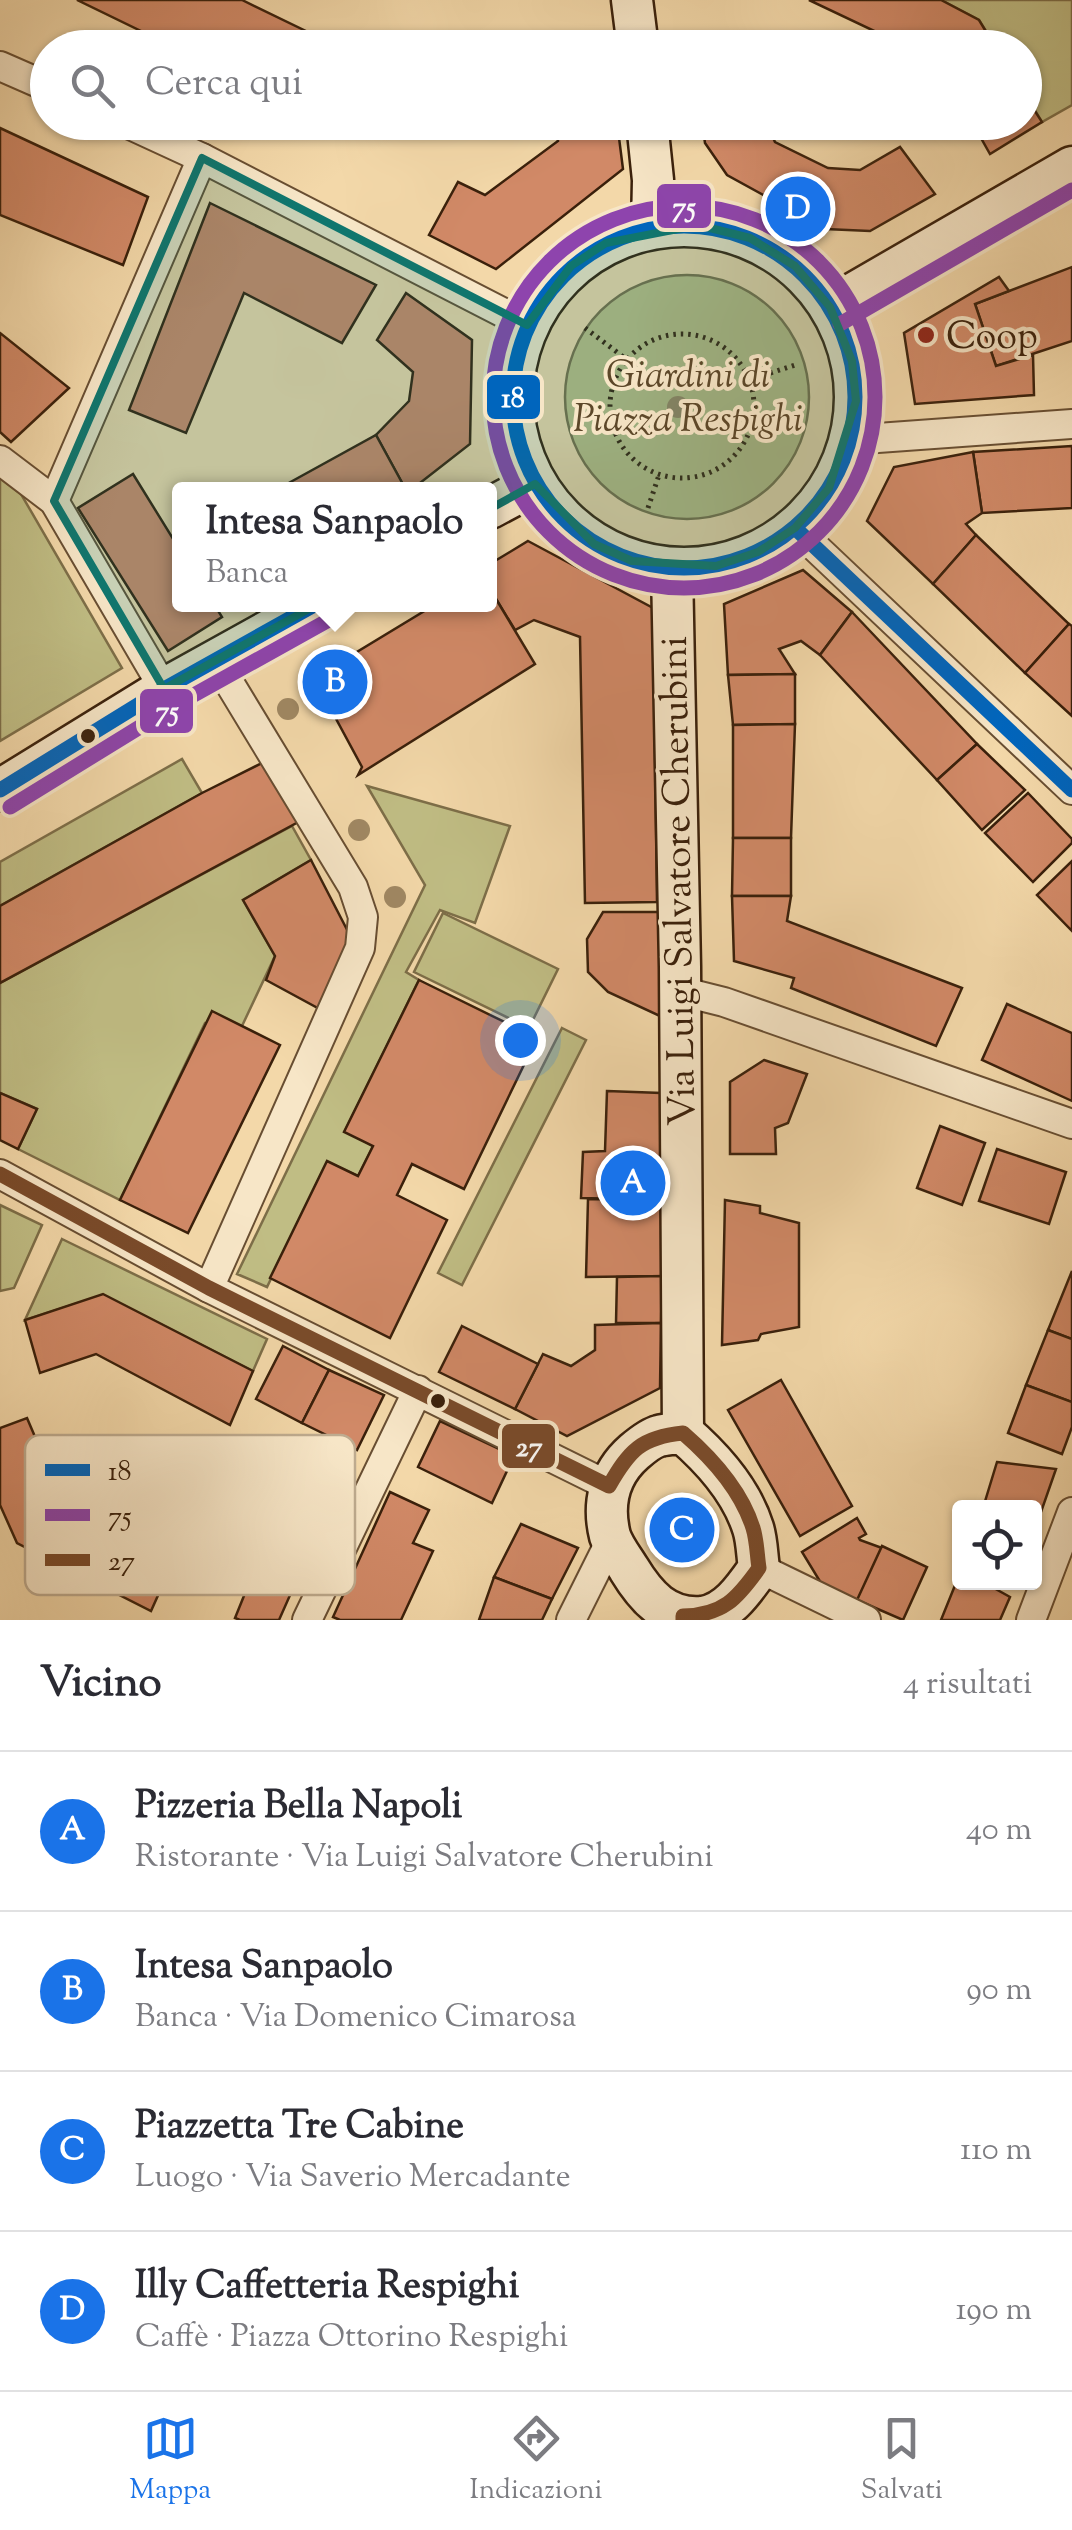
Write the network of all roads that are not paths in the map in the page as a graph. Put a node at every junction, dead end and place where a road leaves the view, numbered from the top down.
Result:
1 (632, 0) edge
2 (636, 30) edge
3 (0, 66) edge
4 (30, 79) edge
5 (163, 140) edge
6 (649, 140) edge
7 (202, 158) junction
8 (1072, 167) edge
9 (652, 228) junction
10 (830, 307) junction
11 (527, 325) junction
12 (1072, 424) edge
13 (850, 440) junction
14 (0, 460) edge
15 (535, 484) junction
16 (54, 501) junction
17 (497, 504) edge
18 (795, 528) junction
19 (672, 569) junction
20 (303, 612) edge
21 (216, 660) junction
22 (164, 689) junction
23 (0, 790) edge
24 (1072, 790) edge
25 (680, 991) junction
26 (1072, 1124) edge
27 (0, 1174) edge
28 (209, 1288) junction
29 (418, 1390) junction
30 (682, 1433) junction
31 (609, 1486) junction
32 (1072, 1512) edge
33 (355, 1521) edge
34 (611, 1540) junction
35 (759, 1568) junction
36 (319, 1595) edge
37 (683, 1618) edge
38 (307, 1620) edge
39 (571, 1620) edge
40 (866, 1620) edge
41 (1031, 1620) edge

1 - 2 street
3 - 4 street
5 - 7 street
6 - 9 street
7 - 11 street
7 - 16 street
8 - 10 street
9 - 10 street
9 - 11 street
10 - 13 street
11 - 15 street
12 - 13 street
13 - 18 street
14 - 16 street
15 - 17 street
15 - 19 street
16 - 22 street
18 - 19 street
18 - 24 street
19 - 25 street, Via Luigi Salvatore Cherubini
20 - 21 street
21 - 22 street
21 - 28 street
22 - 23 street
25 - 26 street
25 - 30 street, Via Luigi Salvatore Cherubini
27 - 28 street
28 - 29 street
29 - 31 street
29 - 33 street
30 - 31 street
30 - 35 street
31 - 34 street
32 - 41 street
34 - 37 street
34 - 39 street
35 - 37 street
35 - 40 street
36 - 38 street

